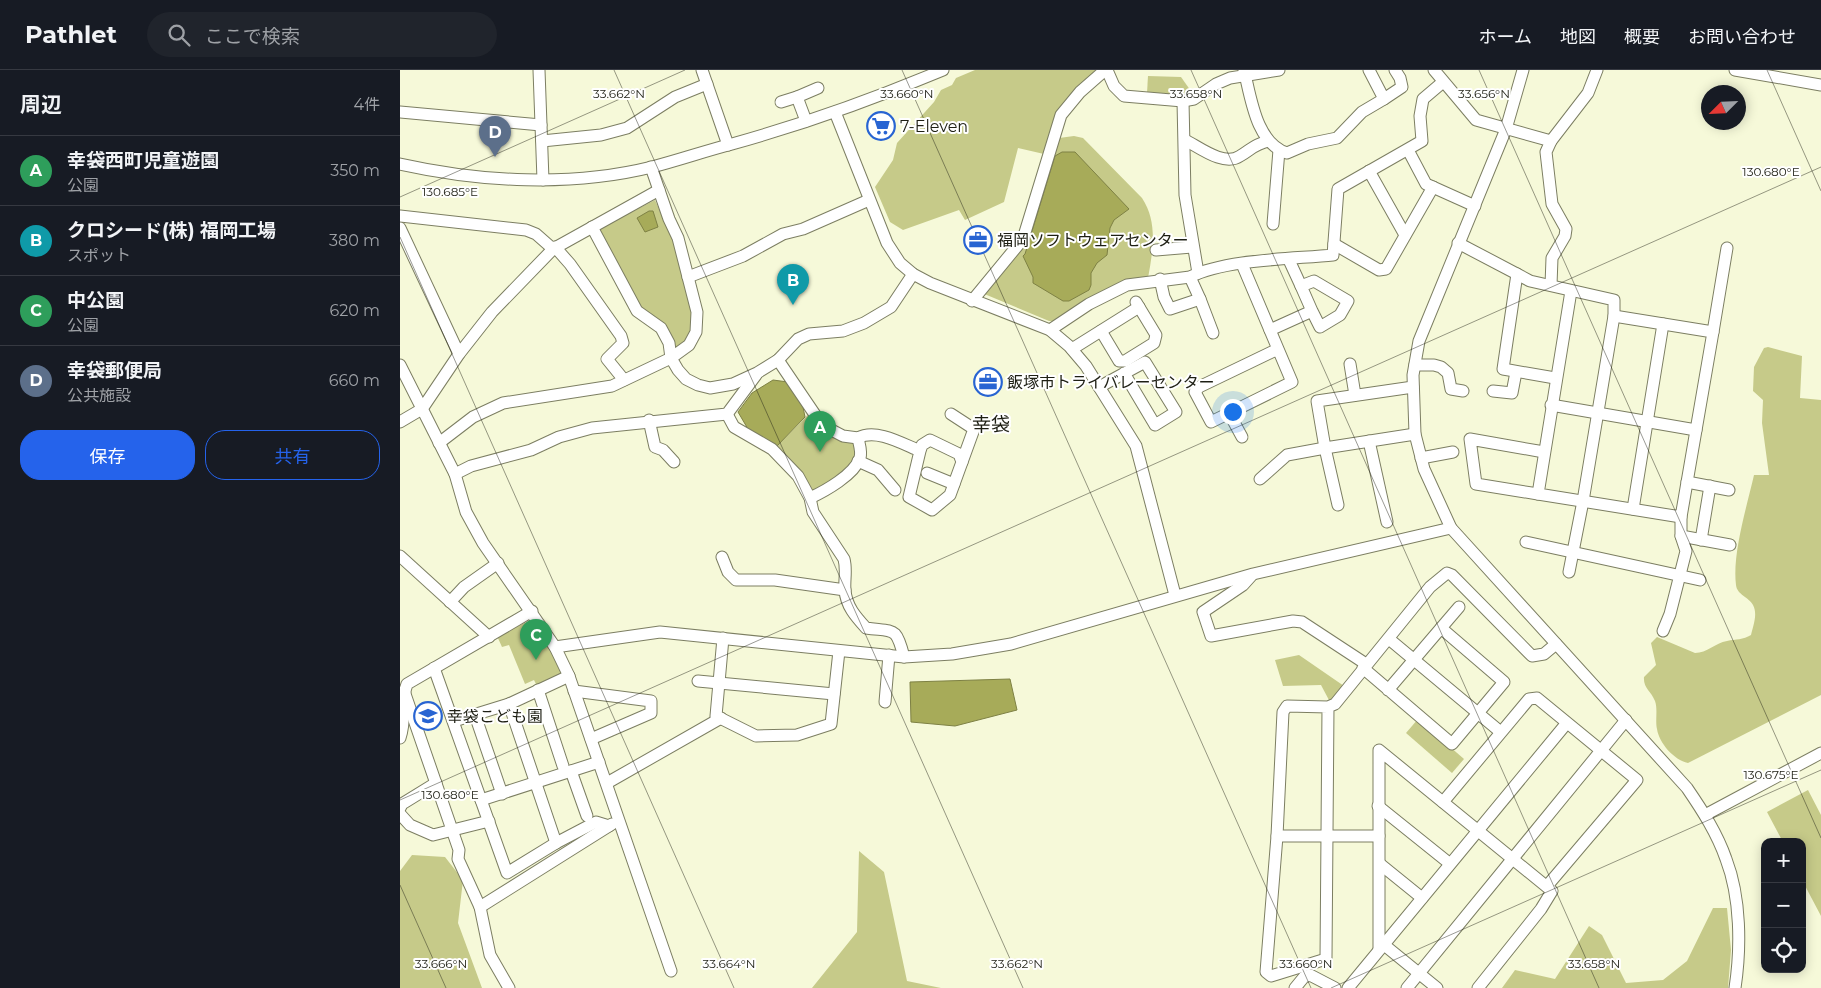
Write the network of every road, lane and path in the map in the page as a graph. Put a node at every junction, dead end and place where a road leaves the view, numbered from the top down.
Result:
1 (539, 70) edge
2 (702, 70) edge
3 (1106, 70) edge
4 (1279, 70) edge
5 (1370, 70) edge
6 (1395, 70) edge
7 (1434, 70) edge
8 (1523, 70) edge
9 (1597, 70) edge
10 (1735, 70) edge
11 (940, 71) edge
12 (1245, 73) edge
13 (1443, 82) junction
14 (708, 84) junction
15 (1821, 85) edge
16 (818, 88) dead end
17 (797, 97) junction
18 (1384, 99) junction
19 (1183, 101) junction
20 (781, 102) dead end
21 (400, 112) edge
22 (835, 112) junction
23 (806, 122) junction
24 (541, 125) junction
25 (1506, 130) junction
26 (1185, 140) junction
27 (542, 141) junction
28 (1268, 141) junction
29 (1551, 141) junction
30 (728, 145) junction
31 (1278, 150) junction
32 (1408, 150) junction
33 (400, 164) edge
34 (651, 167) junction
35 (1370, 171) junction
36 (543, 180) junction
37 (1433, 187) junction
38 (659, 190) junction
39 (869, 200) junction
40 (1475, 206) junction
41 (400, 216) edge
42 (1274, 224) dead end
43 (592, 227) junction
44 (400, 228) edge
45 (1405, 235) junction
46 (1458, 243) junction
47 (1334, 244) junction
48 (1192, 247) junction
49 (554, 248) junction
50 (1727, 248) dead end
51 (1156, 250) dead end
52 (1289, 260) junction
53 (1242, 264) junction
54 (913, 274) junction
55 (1517, 274) junction
56 (1194, 275) junction
57 (688, 277) junction
58 (1160, 279) junction
59 (1550, 285) junction
60 (1301, 286) junction
61 (1571, 291) junction
62 (1200, 299) junction
63 (972, 301) junction
64 (1312, 311) junction
65 (1614, 316) junction
66 (1663, 324) junction
67 (1050, 330) junction
68 (1270, 330) junction
69 (1100, 331) junction
70 (1713, 332) junction
71 (1213, 333) dead end
72 (1072, 349) junction
73 (1278, 349) junction
74 (459, 354) junction
75 (671, 358) junction
76 (778, 360) junction
77 (1350, 364) dead end
78 (400, 365) edge
79 (1415, 365) junction
80 (1516, 372) junction
81 (757, 373) junction
82 (1124, 373) junction
83 (1555, 378) junction
84 (624, 380) junction
85 (1099, 387) junction
86 (1413, 387) junction
87 (1463, 390) dead end
88 (1493, 390) dead end
89 (1355, 395) junction
90 (1551, 405) junction
91 (422, 409) junction
92 (1229, 413) junction
93 (1598, 413) junction
94 (727, 414) junction
95 (951, 414) dead end
96 (649, 420) junction
97 (400, 422) edge
98 (1647, 422) junction
99 (1696, 430) junction
100 (1415, 434) junction
101 (1242, 437) dead end
102 (858, 438) junction
103 (1369, 441) junction
104 (439, 443) junction
105 (1325, 448) junction
106 (920, 452) junction
107 (1454, 452) dead end
108 (1544, 452) junction
109 (1421, 458) junction
110 (858, 461) junction
111 (674, 462) dead end
112 (962, 462) junction
113 (927, 473) dead end
114 (455, 474) junction
115 (1260, 479) dead end
116 (1687, 482) junction
117 (954, 484) junction
118 (1710, 486) junction
119 (895, 490) dead end
120 (1729, 490) dead end
121 (1538, 494) junction
122 (810, 498) junction
123 (1583, 501) junction
124 (1338, 505) dead end
125 (1633, 509) junction
126 (1682, 517) junction
127 (1387, 522) dead end
128 (1451, 528) junction
129 (1681, 536) junction
130 (1701, 540) junction
131 (1526, 542) dead end
132 (1730, 545) dead end
133 (1573, 552) junction
134 (400, 556) edge
135 (722, 557) dead end
136 (498, 564) junction
137 (1569, 572) dead end
138 (1252, 574) junction
139 (1680, 576) junction
140 (1700, 580) dead end
141 (845, 590) junction
142 (1175, 595) junction
143 (450, 602) junction
144 (1459, 607) dead end
145 (532, 611) junction
146 (1441, 628) junction
147 (1663, 631) dead end
148 (489, 637) junction
149 (723, 638) junction
150 (1389, 639) junction
151 (1556, 644) junction
152 (556, 647) junction
153 (839, 651) junction
154 (889, 655) junction
155 (904, 657) junction
156 (1414, 660) junction
157 (1365, 666) junction
158 (434, 668) junction
159 (569, 676) junction
160 (698, 681) dead end
161 (719, 683) junction
162 (538, 690) junction
163 (1388, 690) junction
164 (404, 691) junction
165 (574, 691) junction
166 (834, 694) junction
167 (885, 702) dead end
168 (509, 704) junction
169 (1328, 707) junction
170 (1478, 713) junction
171 (475, 715) junction
172 (720, 718) junction
173 (1626, 720) junction
174 (454, 721) junction
175 (1566, 724) junction
176 (1497, 729) dead end
177 (400, 738) edge
178 (591, 739) junction
179 (1602, 751) junction
180 (1821, 753) edge
181 (599, 762) junction
182 (567, 768) junction
183 (535, 782) junction
184 (436, 783) junction
185 (607, 784) junction
186 (502, 794) junction
187 (482, 800) junction
188 (1443, 802) junction
189 (1378, 806) junction
190 (400, 808) edge
191 (400, 814) edge
192 (1705, 815) junction
193 (586, 816) dead end
194 (619, 819) junction
195 (488, 821) junction
196 (608, 826) junction
197 (1478, 830) junction
198 (452, 831) junction
199 (1277, 836) junction
200 (1327, 836) junction
201 (1379, 836) junction
202 (556, 843) junction
203 (1513, 859) junction
204 (1449, 863) junction
205 (1380, 864) junction
206 (1547, 886) junction
207 (1422, 898) junction
208 (480, 907) junction
209 (1381, 946) junction
210 (671, 971) dead end
211 (1419, 973) junction
212 (509, 988) edge
213 (1295, 988) edge
214 (1335, 988) edge
215 (1348, 988) edge
216 (1407, 988) edge
217 (1437, 988) edge
218 (1478, 988) edge
219 (1735, 988) edge

1 - 24 street
2 - 14 street
3 - 19 street
3 - 63 street
4 - 12 street
5 - 18 street
6 - 18 street
7 - 13 street
8 - 25 street
9 - 29 street
10 - 15 street
11 - 22 street
12 - 19 street
12 - 28 street
13 - 25 street
13 - 32 street
14 - 27 street
14 - 30 street
16 - 17 street
17 - 20 street
17 - 23 street
18 - 31 street
19 - 26 street
21 - 24 street
22 - 23 street
22 - 39 street
23 - 30 street
24 - 27 street
25 - 29 street
25 - 40 street
26 - 28 street
26 - 48 street
27 - 36 street
28 - 31 street
29 - 59 street
30 - 34 street
31 - 42 street
32 - 35 street
32 - 37 street
33 - 36 street
34 - 36 street
34 - 38 street
35 - 45 street
35 - 47 street
37 - 40 street
37 - 45 street
38 - 43 street
38 - 57 street
39 - 54 street
39 - 57 street
40 - 46 street
41 - 49 street
43 - 49 street
43 - 75 street
44 - 74 street
45 - 47 street
46 - 55 street
46 - 79 street
47 - 52 street
48 - 51 street
48 - 56 street
49 - 74 street
49 - 84 street
50 - 70 street
52 - 53 street
52 - 60 street
53 - 56 street
53 - 68 street
54 - 63 street
54 - 76 street
55 - 59 street
55 - 80 street
56 - 58 street
56 - 62 street
57 - 75 street
58 - 62 street
58 - 67 street
59 - 61 street
60 - 64 street
60 - 64 street
61 - 65 street
61 - 83 street
62 - 71 street
63 - 67 street
64 - 68 street
65 - 66 street
65 - 93 street
66 - 70 street
66 - 98 street
67 - 72 street
68 - 73 street
69 - 69 street
69 - 72 street
70 - 99 street
72 - 85 street
73 - 92 street
73 - 92 street
74 - 91 street
75 - 81 street
75 - 84 street
76 - 81 street
76 - 102 street
77 - 89 street
78 - 91 street
79 - 86 street
79 - 87 street
80 - 83 street
80 - 88 street
81 - 94 street
82 - 82 street
82 - 85 street
83 - 90 street
84 - 104 street
85 - 142 street
86 - 89 street
86 - 100 street
89 - 105 street
90 - 93 street
90 - 108 street
91 - 97 street
91 - 104 street
92 - 101 street
93 - 98 street
93 - 123 street
94 - 96 street
94 - 122 street
95 - 112 street
96 - 111 street
96 - 114 street
98 - 99 street
98 - 125 street
99 - 116 street
100 - 103 street
100 - 109 street
102 - 106 street
102 - 110 street
103 - 105 street
103 - 127 street
104 - 114 street
105 - 115 street
105 - 124 street
106 - 112 street
106 - 117 street
107 - 109 street
108 - 121 street
108 - 121 street
109 - 128 street
110 - 119 street
110 - 122 street
112 - 117 street
113 - 117 street
114 - 136 street
116 - 118 street
116 - 126 street
118 - 120 street
118 - 130 street
121 - 123 street
122 - 141 street
123 - 125 street
123 - 133 street
125 - 126 street
126 - 129 street
128 - 138 street
128 - 151 street
129 - 130 street
129 - 139 street
130 - 132 street
131 - 133 street
133 - 137 street
133 - 139 street
134 - 143 street
135 - 141 street
136 - 143 street
136 - 145 street
138 - 142 street
138 - 157 street
139 - 140 street
139 - 147 street
141 - 155 street
142 - 155 street
143 - 148 street
144 - 146 street
145 - 148 street
145 - 152 street
146 - 156 street
146 - 170 street
148 - 158 street
149 - 152 street
149 - 153 street
149 - 161 street
150 - 151 street
150 - 156 street
150 - 157 street
151 - 173 street
152 - 159 street
153 - 154 street
153 - 166 street
154 - 155 street
154 - 167 street
156 - 163 street
156 - 170 street
157 - 163 street
157 - 169 street
158 - 164 street
158 - 174 street
159 - 162 street
159 - 165 street
160 - 161 street
161 - 166 street
161 - 172 street
162 - 168 street
162 - 182 street
163 - 170 street
164 - 177 street
164 - 184 street
165 - 178 street
165 - 178 street
166 - 172 street
168 - 171 street
168 - 183 street
169 - 199 street
169 - 200 street
170 - 176 street
171 - 174 street
171 - 186 street
172 - 185 street
173 - 179 street
173 - 192 street
174 - 187 street
175 - 179 street
175 - 188 street
175 - 197 street
178 - 181 street
179 - 203 street
179 - 206 street
180 - 192 street
181 - 182 street
181 - 185 street
182 - 183 street
182 - 193 street
183 - 186 street
183 - 202 street
184 - 190 street
184 - 198 street
185 - 194 street
186 - 187 street
187 - 195 street
188 - 189 street
188 - 197 street
189 - 201 street
189 - 204 street
191 - 198 street
192 - 219 street
194 - 196 street
194 - 210 street
195 - 198 street
195 - 202 street
196 - 202 street
196 - 208 street
197 - 203 street
197 - 204 street
198 - 208 street
199 - 200 street
199 - 200 street
200 - 201 street
201 - 205 street
203 - 206 street
203 - 211 street
204 - 207 street
205 - 207 street
205 - 209 street
206 - 218 street
207 - 209 street
208 - 212 street
209 - 211 street
209 - 215 street
211 - 216 street
211 - 217 street
213 - 214 street

